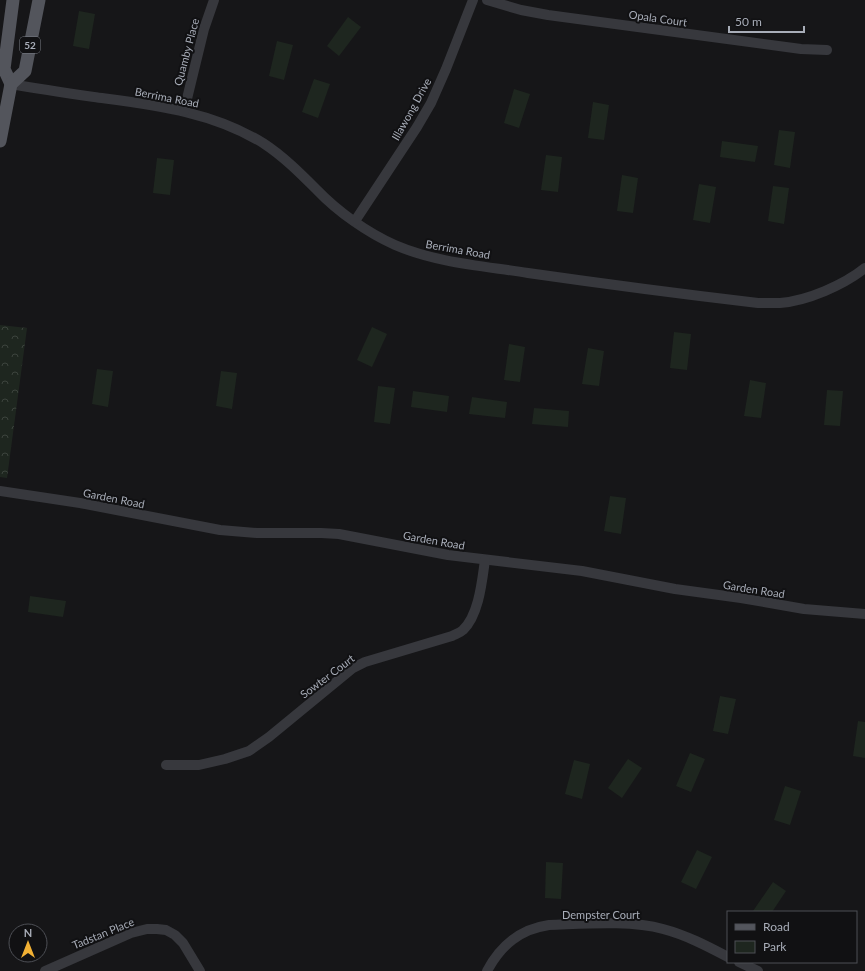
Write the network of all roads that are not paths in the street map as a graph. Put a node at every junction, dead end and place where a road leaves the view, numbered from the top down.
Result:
1 (14, 0) edge
2 (39, 0) edge
3 (214, 0) edge
4 (473, 0) edge
5 (487, 0) edge
6 (827, 50) dead end
7 (11, 84) junction
8 (184, 111) junction
9 (0, 141) edge
10 (355, 221) junction
11 (865, 268) edge
12 (0, 491) edge
13 (485, 560) junction
14 (865, 614) edge
15 (166, 765) dead end
16 (727, 956) edge
17 (741, 963) edge
18 (45, 971) edge
19 (200, 971) edge
20 (487, 971) edge
21 (758, 971) edge

1 - 7 main road, 52
2 - 7 main road, 52
3 - 8 street, Quamby Place
4 - 10 street, Illawong Drive
5 - 6 street, Opala Court
7 - 8 street, Berrima Road
7 - 9 main road
8 - 10 street, Berrima Road
10 - 11 street, Berrima Road
12 - 13 street, Garden Road
13 - 14 street, Garden Road
13 - 15 street, Sowter Court
16 - 20 street, Dempster Court
17 - 21 street
18 - 19 street, Tadstan Place

